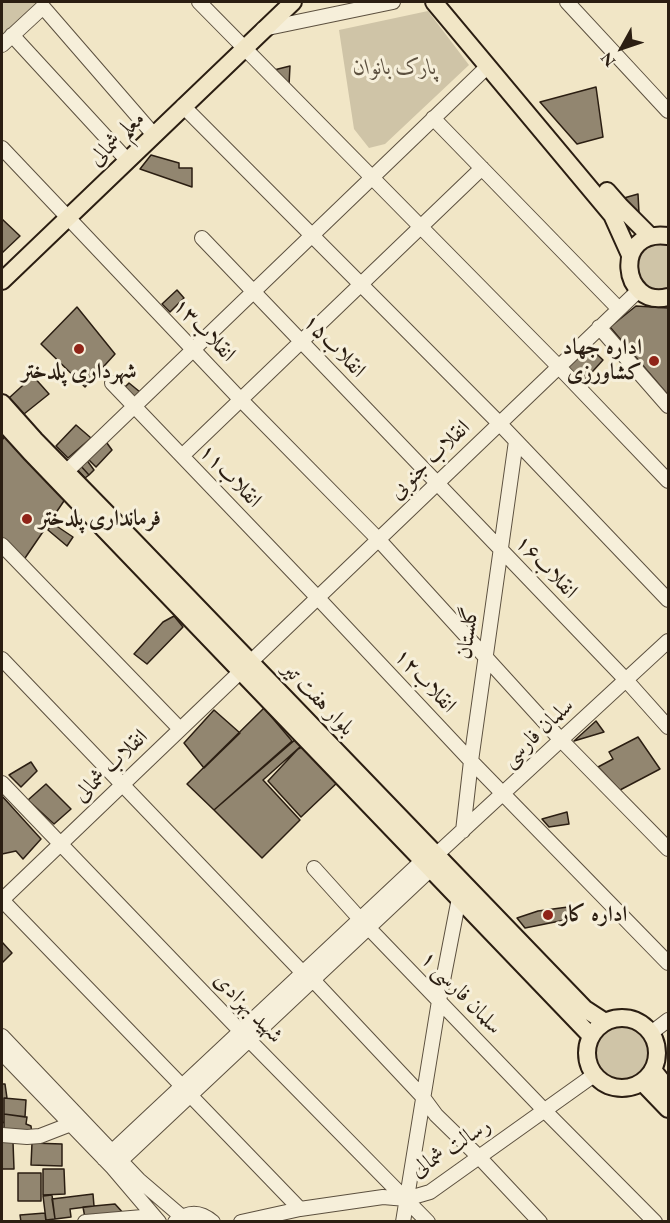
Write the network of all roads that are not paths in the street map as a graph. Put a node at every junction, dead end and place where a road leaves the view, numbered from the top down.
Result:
1 (199, 2) edge
2 (393, 2) edge
3 (434, 2) edge
4 (449, 2) edge
5 (567, 2) edge
6 (285, 4) edge
7 (263, 29) junction
8 (7, 40) edge
9 (244, 47) junction
10 (488, 66) junction
11 (183, 106) junction
12 (669, 111) edge
13 (433, 118) junction
14 (154, 135) junction
15 (2, 148) edge
16 (127, 160) junction
17 (482, 168) junction
18 (372, 177) junction
19 (68, 218) junction
20 (421, 226) junction
21 (312, 236) junction
22 (650, 236) junction
23 (669, 236) edge
24 (202, 238) dead end
25 (630, 255) junction
26 (2, 281) edge
27 (360, 284) junction
28 (639, 290) junction
29 (254, 292) junction
30 (669, 297) edge
31 (618, 308) junction
32 (599, 327) junction
33 (301, 341) junction
34 (193, 350) junction
35 (558, 366) junction
36 (112, 383) dead end
37 (240, 399) junction
38 (2, 404) edge
39 (669, 406) edge
40 (134, 407) junction
41 (2, 421) edge
42 (499, 423) junction
43 (516, 441) junction
44 (182, 456) junction
45 (66, 472) junction
46 (669, 481) edge
47 (436, 483) junction
48 (378, 539) junction
49 (2, 545) edge
50 (501, 550) junction
51 (317, 597) junction
52 (669, 600) edge
53 (669, 641) edge
54 (486, 658) junction
55 (2, 659) edge
56 (245, 666) junction
57 (626, 680) junction
58 (669, 727) edge
59 (180, 729) junction
60 (561, 740) junction
61 (471, 760) junction
62 (2, 783) edge
63 (122, 784) junction
64 (503, 793) junction
65 (463, 831) junction
66 (61, 843) junction
67 (669, 849) edge
68 (430, 861) junction
69 (314, 868) dead end
70 (459, 898) junction
71 (2, 900) edge
72 (364, 924) junction
73 (669, 963) edge
74 (308, 977) junction
75 (439, 1001) junction
76 (669, 1020) edge
77 (605, 1022) junction
78 (651, 1033) junction
79 (2, 1035) edge
80 (245, 1035) junction
81 (591, 1036) junction
82 (2, 1053) edge
83 (594, 1075) junction
84 (647, 1076) junction
85 (669, 1089) edge
86 (186, 1091) junction
87 (424, 1098) junction
88 (669, 1109) edge
89 (544, 1110) junction
90 (70, 1124) junction
91 (2, 1135) edge
92 (479, 1157) junction
93 (113, 1160) junction
94 (406, 1199) junction
95 (300, 1209) junction
96 (156, 1218) edge
97 (178, 1219) edge
98 (85, 1221) edge
99 (213, 1221) edge
100 (241, 1221) edge
101 (403, 1221) edge
102 (428, 1221) edge
103 (540, 1221) edge
104 (655, 1221) edge

1 - 9 street
2 - 7 street
3 - 10 main road
4 - 22 main road
5 - 12 street
6 - 7 main road, معلم شمالی
7 - 9 main road, معلم شمالی
8 - 14 street
8 - 16 street
9 - 11 main road, معلم شمالی
9 - 18 street
10 - 13 street
10 - 25 main road
11 - 14 main road, معلم شمالی
11 - 21 street
13 - 17 street
13 - 18 street
14 - 16 main road, معلم شمالی
15 - 19 street, انقلاب۱۳
16 - 19 main road, معلم شمالی
17 - 20 street
17 - 31 street
18 - 20 street
18 - 21 street
19 - 26 main road, معلم شمالی
19 - 34 street, انقلاب۱۳
20 - 27 street
20 - 35 street
21 - 27 street
21 - 29 street
22 - 23 main road
22 - 25 main road
24 - 29 street, انقلاب۱۵
25 - 28 main road
27 - 33 street
27 - 42 street
28 - 30 main road
28 - 31 street, انقلاب جنوبی
29 - 33 street, انقلاب۱۵
29 - 34 street
31 - 32 street, انقلاب جنوبی
32 - 35 street, انقلاب جنوبی
32 - 39 street
33 - 37 street
33 - 47 street, انقلاب۱۵
34 - 37 street, انقلاب۱۳
34 - 40 street
35 - 42 street, انقلاب جنوبی
35 - 46 street
36 - 40 street, انقلاب۱۱
37 - 44 street
37 - 48 street, انقلاب۱۳
38 - 45 main road, بلوار هفت تیر
40 - 44 street, انقلاب۱۱
40 - 45 street
41 - 56 main road, بلوار هفت تیر
42 - 43 street
42 - 47 street, انقلاب جنوبی
43 - 50 street, گلستان
43 - 52 street
44 - 51 street, انقلاب۱۱
45 - 56 main road, بلوار هفت تیر
47 - 48 street, انقلاب جنوبی
47 - 50 street, انقلاب۱۶
48 - 51 street, انقلاب جنوبی
48 - 54 street, انقلاب۱۳
49 - 59 street
50 - 54 street, گلستان
50 - 57 street, انقلاب۱۶
51 - 56 street, انقلاب جنوبی
51 - 61 street, انقلاب۱۲
53 - 57 street, سلمان فارسی
54 - 60 street, انقلاب۱۳
54 - 61 street, گلستان
55 - 63 street
56 - 59 street, انقلاب شمالی
56 - 68 main road, بلوار هفت تیر
57 - 58 street, انقلاب۱۶
57 - 60 street, سلمان فارسی
59 - 63 street, انقلاب شمالی
60 - 64 street, سلمان فارسی
60 - 67 street, انقلاب۱۳
61 - 64 street, انقلاب۱۲
61 - 65 street, گلستان
62 - 66 street, شهید بهزادی
63 - 66 street, انقلاب شمالی
63 - 74 street
64 - 65 street, سلمان فارسی
64 - 73 street, انقلاب۱۲
65 - 68 street, سلمان فارسی
66 - 71 street, انقلاب شمالی
66 - 80 street, شهید بهزادی
68 - 70 main road, بلوار هفت تیر
68 - 72 street, سلمان فارسی
68 - 77 main road, بلوار هفت تیر
69 - 72 street, سلمان فارسی ۱
70 - 75 street
70 - 81 main road, بلوار هفت تیر
71 - 86 street
72 - 74 street, سلمان فارسی
72 - 75 street, سلمان فارسی ۱
74 - 80 street, سلمان فارسی
74 - 87 street
75 - 87 street
75 - 89 street, سلمان فارسی ۱
76 - 78 street
77 - 78 main road
77 - 81 main road
78 - 84 main road
79 - 93 street
80 - 86 street, سلمان فارسی
80 - 94 street, شهید بهزادی
81 - 83 main road
82 - 90 street
83 - 84 main road
83 - 89 street, رسالت شمالی
84 - 85 main road
84 - 88 main road
86 - 93 street, سلمان فارسی
86 - 95 street
87 - 92 street
87 - 94 street
89 - 92 street, رسالت شمالی
89 - 104 street, سلمان فارسی ۱
90 - 91 street
90 - 93 street
92 - 94 street, رسالت شمالی
92 - 103 street
93 - 96 street
93 - 97 street
94 - 95 street, رسالت شمالی
94 - 101 street
94 - 102 street, شهید بهزادی
95 - 100 street, رسالت شمالی
96 - 98 street
97 - 99 street

